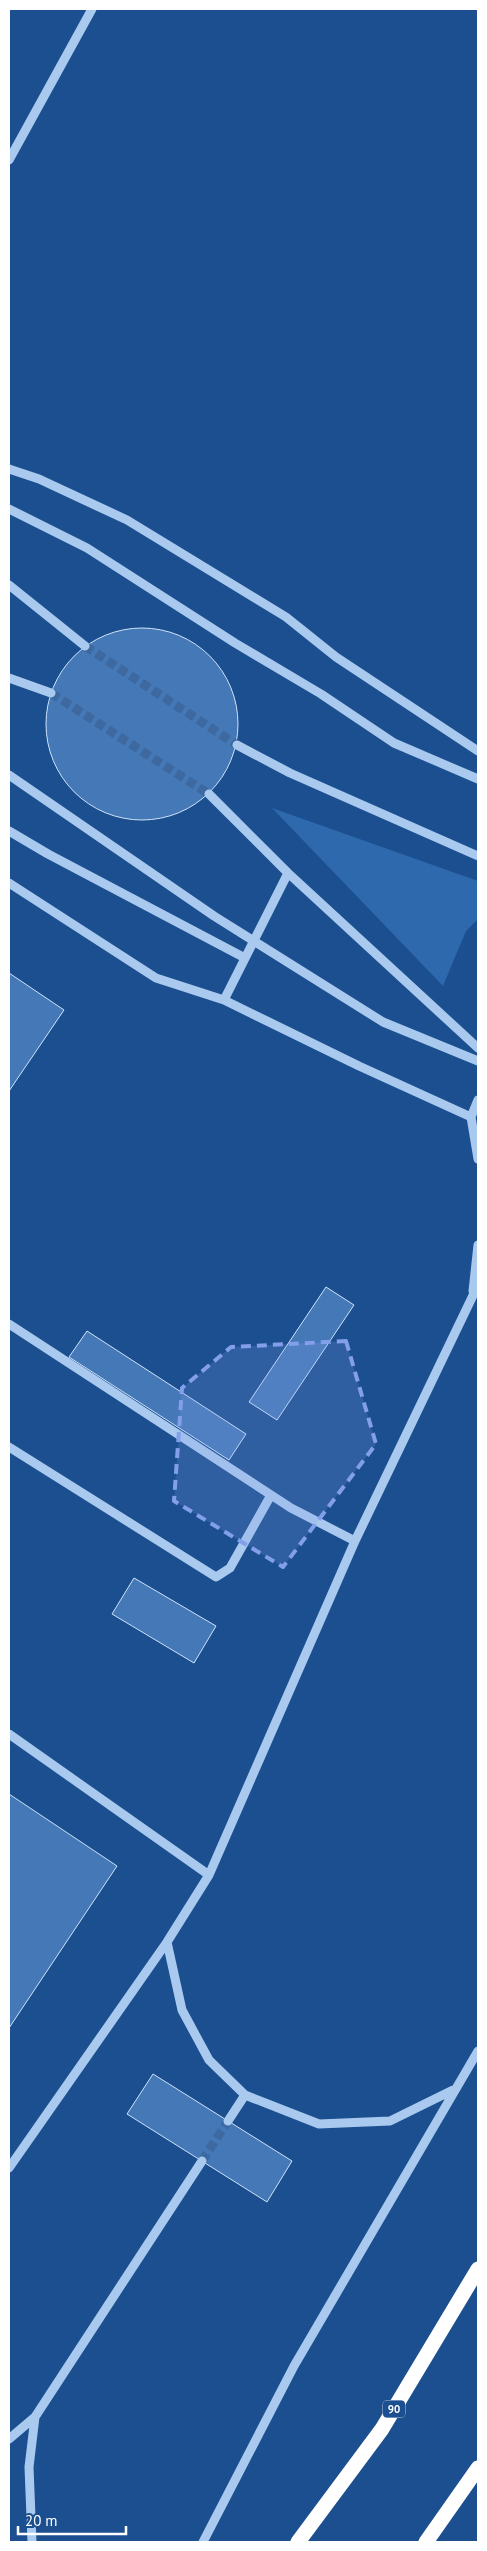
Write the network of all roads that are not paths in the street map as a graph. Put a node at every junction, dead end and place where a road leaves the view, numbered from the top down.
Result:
1 (92, 9) edge
2 (9, 160) edge
3 (9, 469) edge
4 (9, 509) edge
5 (9, 585) edge
6 (85, 646) tunnel mouth
7 (9, 678) edge
8 (51, 693) tunnel mouth
9 (237, 745) tunnel mouth
10 (478, 751) edge
11 (9, 775) edge
12 (478, 779) edge
13 (208, 794) tunnel mouth
14 (9, 831) edge
15 (478, 856) edge
16 (288, 873) junction
17 (9, 883) edge
18 (253, 941) junction
19 (245, 958) junction
20 (224, 1000) junction
21 (478, 1048) edge
22 (478, 1061) edge
23 (478, 1100) edge
24 (471, 1117) junction
25 (478, 1159) edge
26 (478, 1245) edge
27 (476, 1289) edge
28 (9, 1324) edge
29 (9, 1447) edge
30 (270, 1496) junction
31 (355, 1541) junction
32 (9, 1734) edge
33 (209, 1875) junction
34 (167, 1942) junction
35 (478, 2052) edge
36 (454, 2090) junction
37 (245, 2095) junction
38 (228, 2121) tunnel mouth
39 (202, 2161) tunnel mouth
40 (9, 2168) edge
41 (478, 2268) edge
42 (35, 2417) junction
43 (9, 2439) edge
44 (478, 2468) edge
45 (32, 2542) edge
46 (204, 2542) edge
47 (298, 2542) edge
48 (426, 2542) edge

1 - 2 street
3 - 10 street
4 - 12 street
5 - 6 street
7 - 8 street
9 - 15 street
11 - 18 street
13 - 16 street
14 - 19 street
16 - 18 street
16 - 21 street
17 - 20 street
18 - 19 street
18 - 22 street
19 - 20 street
20 - 24 street
23 - 24 street
24 - 25 street
26 - 27 street
27 - 31 street
28 - 30 street
29 - 30 street
30 - 31 street
31 - 33 street
32 - 33 street
33 - 34 street
34 - 37 street
34 - 40 street
35 - 36 street
36 - 37 street
36 - 46 street
37 - 38 street
39 - 42 street
41 - 47 highway, 90
42 - 43 street
42 - 45 street
44 - 48 highway

